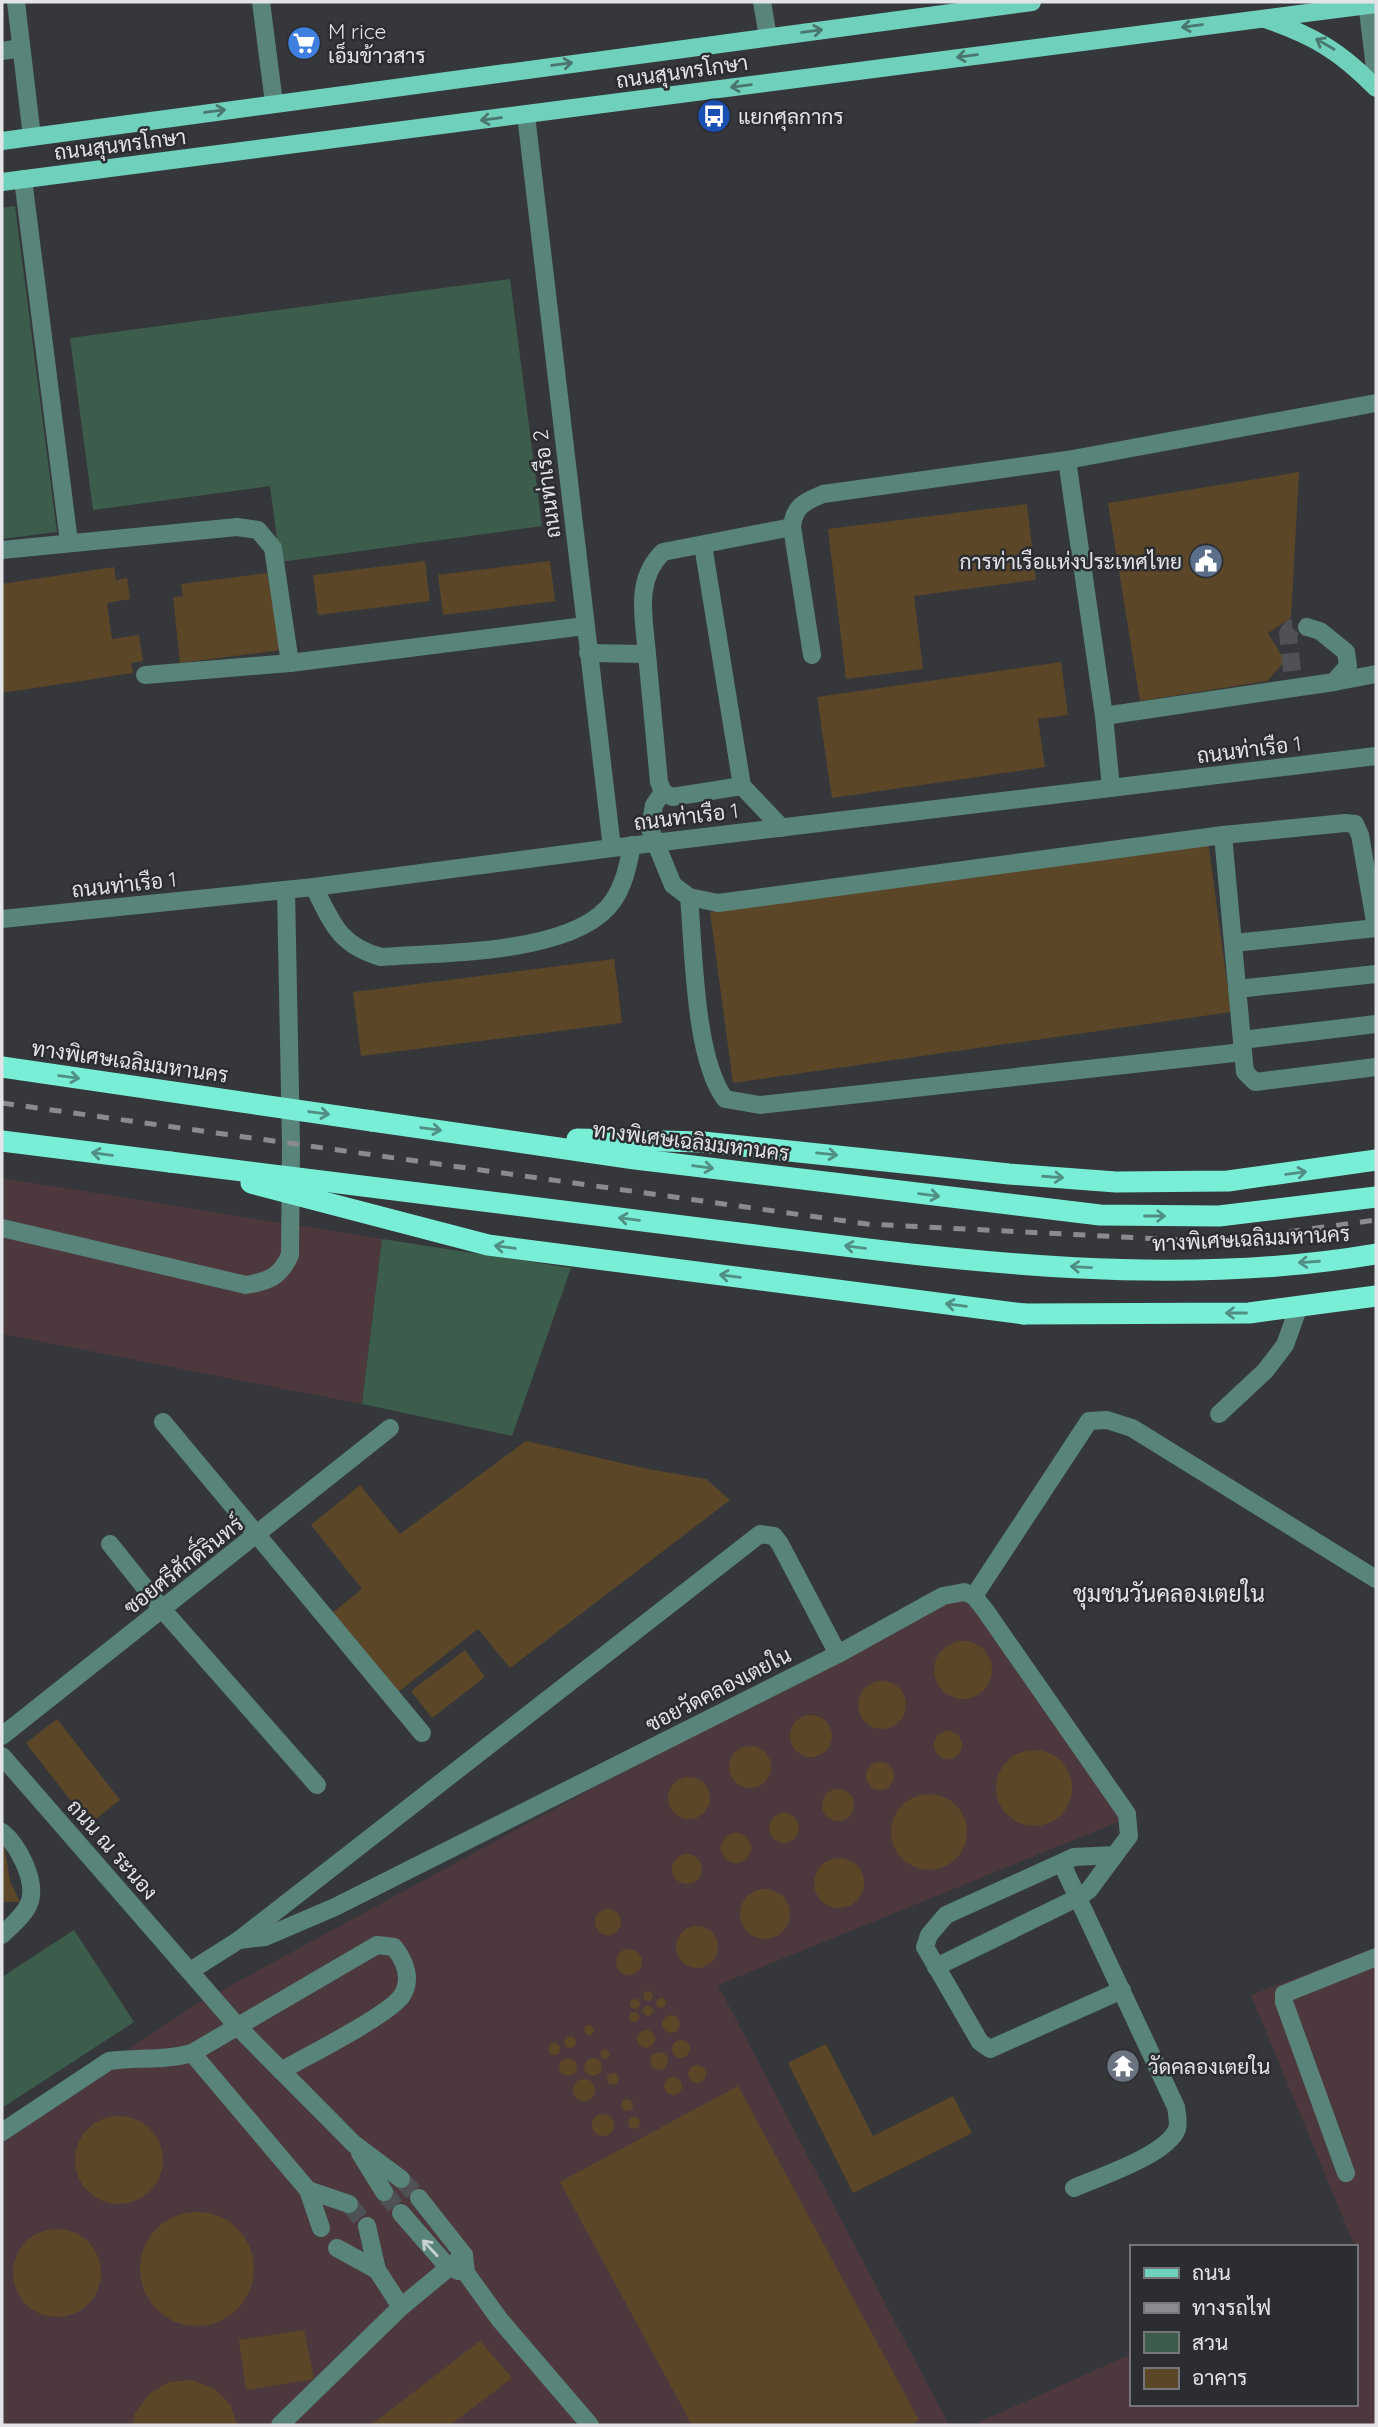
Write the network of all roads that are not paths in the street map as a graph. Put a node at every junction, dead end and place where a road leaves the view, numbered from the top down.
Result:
1 (16, 2) edge
2 (261, 2) edge
3 (762, 2) edge
4 (1031, 2) edge
5 (1370, 4) edge
6 (1260, 17) junction
7 (768, 37) junction
8 (22, 48) junction
9 (2, 51) edge
10 (1376, 77) edge
11 (1376, 88) edge
12 (274, 103) junction
13 (526, 115) junction
14 (32, 137) junction
15 (2, 141) edge
16 (23, 179) junction
17 (2, 182) edge
18 (1376, 403) edge
19 (1067, 460) junction
20 (792, 527) junction
21 (69, 542) junction
22 (703, 545) junction
23 (2, 550) edge
24 (585, 626) junction
25 (1307, 627) dead end
26 (588, 653) junction
27 (647, 654) junction
28 (812, 655) dead end
29 (290, 663) junction
30 (1376, 674) edge
31 (145, 675) dead end
32 (1334, 682) junction
33 (1104, 716) junction
34 (1376, 756) edge
35 (743, 786) junction
36 (1111, 788) junction
37 (663, 792) junction
38 (782, 828) junction
39 (1223, 835) junction
40 (655, 842) junction
41 (632, 845) junction
42 (612, 848) junction
43 (314, 887) junction
44 (286, 890) junction
45 (689, 897) junction
46 (2, 919) edge
47 (1376, 927) edge
48 (1234, 943) junction
49 (1376, 974) edge
50 (1237, 989) junction
51 (1376, 1024) edge
52 (1243, 1046) junction
53 (2, 1067) edge
54 (1376, 1067) edge
55 (490, 1138) junction
56 (2, 1141) edge
57 (1376, 1160) edge
58 (170, 1162) junction
59 (1376, 1197) edge
60 (2, 1228) edge
61 (1376, 1254) edge
62 (1376, 1296) edge
63 (1299, 1306) junction
64 (1219, 1414) dead end
65 (163, 1422) dead end
66 (390, 1428) dead end
67 (256, 1537) junction
68 (110, 1544) dead end
69 (1376, 1579) edge
70 (974, 1596) junction
71 (162, 1609) junction
72 (838, 1654) junction
73 (422, 1732) dead end
74 (2, 1735) edge
75 (2, 1756) edge
76 (317, 1784) dead end
77 (2, 1832) edge
78 (1115, 1855) junction
79 (1062, 1864) junction
80 (1079, 1897) junction
81 (2, 1935) edge
82 (239, 1940) junction
83 (1376, 1957) edge
84 (936, 1966) junction
85 (190, 1971) junction
86 (1122, 1990) junction
87 (239, 2028) junction
88 (192, 2053) junction
89 (281, 2071) junction
90 (2, 2132) edge
91 (354, 2144) junction
92 (1346, 2173) dead end
93 (401, 2179) tunnel mouth
94 (1074, 2188) dead end
95 (308, 2190) junction
96 (384, 2192) tunnel mouth
97 (419, 2199) tunnel mouth
98 (349, 2204) tunnel mouth
99 (401, 2213) tunnel mouth
100 (367, 2226) tunnel mouth
101 (321, 2228) dead end
102 (337, 2248) dead end
103 (465, 2264) junction
104 (448, 2267) junction
105 (377, 2270) junction
106 (401, 2307) junction
107 (280, 2425) edge
108 (590, 2425) edge

1 - 8 street
2 - 12 street
3 - 7 street
7 -> 4 main road, ถนนสุนทรโกษา
5 - 6 main road, ถนนสุนทรโกษา
5 - 10 street
11 -> 6 main road
6 -> 13 main road, ถนนสุนทรโกษา
12 -> 7 main road, ถนนสุนทรโกษา
8 - 9 street
8 - 14 street
14 -> 12 main road, ถนนสุนทรโกษา
13 -> 16 main road, ถนนสุนทรโกษา
13 - 24 street, ถนนท่าเรือ 2
14 - 15 main road, ถนนสุนทรโกษา
16 - 17 main road, ถนนสุนทรโกษา
16 - 21 street
18 - 19 street
19 - 20 street
19 - 33 street
20 - 22 street
20 - 28 street
21 - 23 street
21 - 29 street
22 - 27 street
22 - 35 street
24 - 26 street, ถนนท่าเรือ 2
24 - 29 street
25 - 32 street
26 - 27 street
26 - 42 street, ถนนท่าเรือ 2
27 - 37 street
29 - 31 street
30 - 32 street
32 - 33 street
33 - 36 street
34 - 36 street, ถนนท่าเรือ 1
35 - 37 street
35 - 38 street
36 - 38 street, ถนนท่าเรือ 1
37 - 40 street
38 - 40 street, ถนนท่าเรือ 1
39 - 45 street
39 - 47 street
39 - 48 street
40 - 41 street, ถนนท่าเรือ 1
40 - 45 street
41 - 42 street, ถนนท่าเรือ 1
41 - 43 street
42 - 43 street, ถนนท่าเรือ 1
43 - 44 street, ถนนท่าเรือ 1
44 - 46 street, ถนนท่าเรือ 1
44 - 60 street
45 - 52 street
47 - 48 street
48 - 50 street
49 - 50 street
50 - 52 street
51 - 52 street
52 - 54 street
53 -> 55 highway, ทางพิเศษเฉลิมมหานคร, bridge
55 -> 57 highway
55 -> 59 highway, ทางพิเศษเฉลิมมหานคร
58 -> 56 highway, ทางพิเศษเฉลิมมหานคร
61 -> 58 highway, ทางพิเศษเฉลิมมหานคร, bridge
63 -> 58 highway, bridge
62 - 63 highway
63 - 64 street
65 - 67 street
66 - 67 street, ซอยศรีศักดิ์รินทร์
67 - 71 street, ซอยศรีศักดิ์รินทร์
67 - 73 street
68 - 71 street
69 - 70 street
70 - 72 street, ซอยวัดคลองเตยใน
70 - 78 street
71 - 74 street, ซอยศรีศักดิ์รินทร์
71 - 76 street
72 - 82 street, ซอยวัดคลองเตยใน
72 - 82 street
75 - 85 street, ถนน ณ ระนอง
77 - 81 street
78 - 79 street
78 - 80 street
79 - 80 street
79 - 84 street
80 - 84 street
80 - 86 street
82 - 85 street
83 - 92 street
84 - 86 street
85 - 87 street, ถนน ณ ระนอง
86 - 94 street
87 - 88 street
87 - 89 street, ถนน ณ ระนอง
87 - 89 street
88 - 90 street
88 - 95 street
89 - 91 street, ถนน ณ ระนอง
91 - 93 street
91 - 96 street
95 - 98 street
95 - 101 street
97 - 103 street
104 -> 99 street
100 - 105 street
102 - 105 street
103 - 104 street
103 - 108 street
104 - 106 street
105 - 106 street
106 - 107 street

